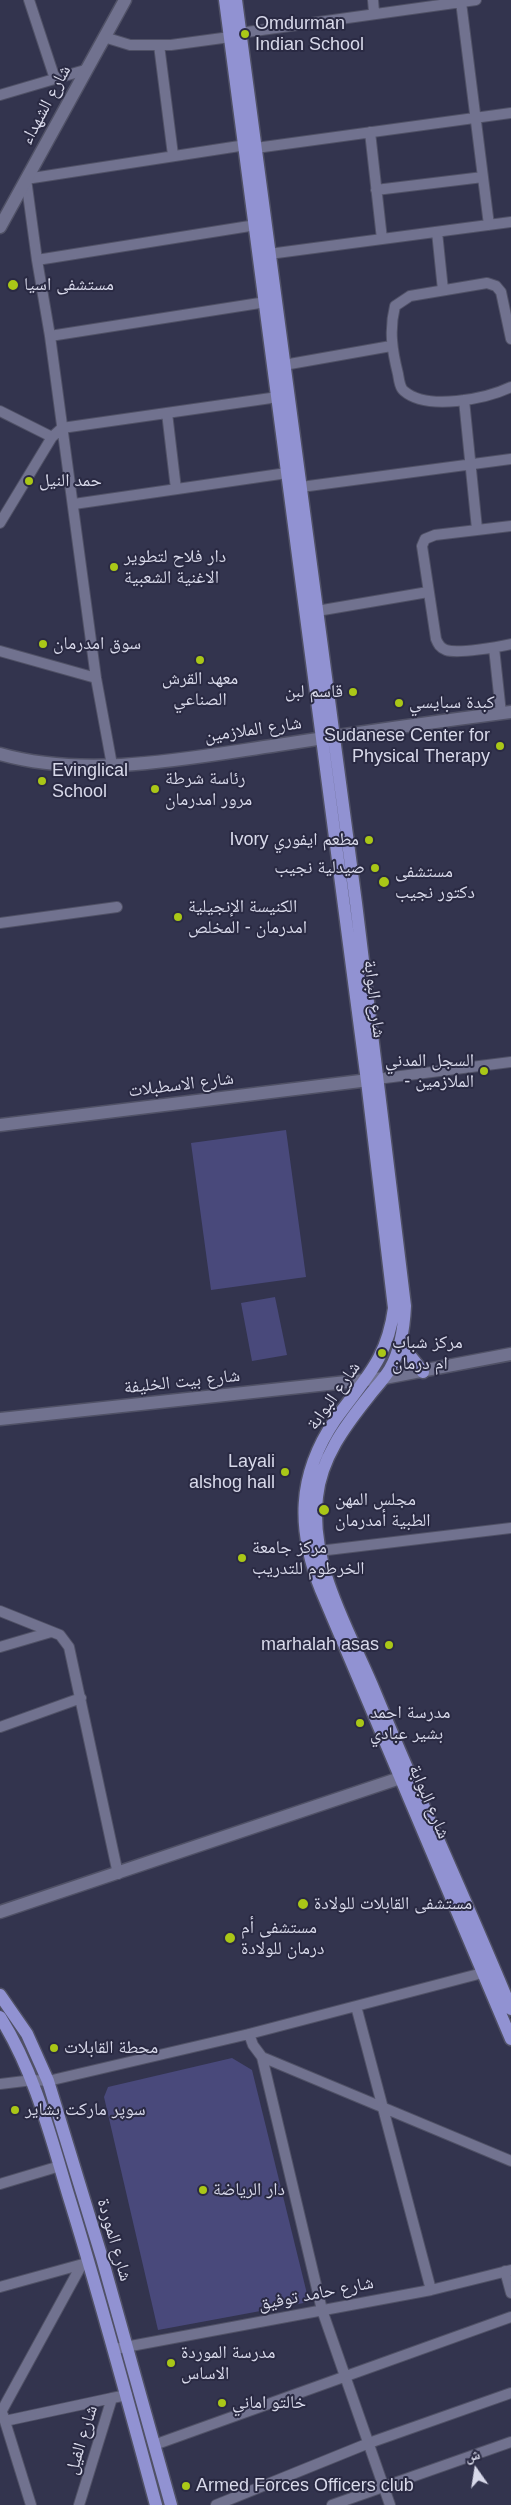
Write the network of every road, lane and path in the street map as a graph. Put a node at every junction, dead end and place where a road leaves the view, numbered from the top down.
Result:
1 (29, 0) edge
2 (125, 0) edge
3 (226, 0) edge
4 (236, 0) edge
5 (373, 0) edge
6 (476, 0) edge
7 (461, 2) junction
8 (374, 12) junction
9 (235, 35) junction
10 (104, 37) junction
11 (159, 45) junction
12 (85, 70) junction
13 (55, 79) junction
14 (0, 95) edge
15 (511, 113) edge
16 (475, 119) junction
17 (370, 132) junction
18 (251, 147) junction
19 (173, 156) junction
20 (483, 177) junction
21 (26, 179) junction
22 (376, 190) junction
23 (2, 221) edge
24 (511, 222) edge
25 (256, 225) junction
26 (489, 225) junction
27 (437, 232) junction
28 (382, 239) junction
29 (269, 254) junction
30 (36, 260) junction
31 (443, 290) junction
32 (266, 302) junction
33 (50, 336) junction
34 (511, 339) edge
35 (391, 346) junction
36 (284, 365) junction
37 (511, 387) edge
38 (278, 397) junction
39 (464, 400) junction
40 (0, 411) edge
41 (167, 413) junction
42 (62, 428) junction
43 (52, 437) junction
44 (511, 459) edge
45 (471, 464) junction
46 (287, 473) junction
47 (301, 487) junction
48 (176, 489) junction
49 (74, 504) junction
50 (0, 523) edge
51 (511, 526) edge
52 (477, 529) junction
53 (428, 592) junction
54 (317, 611) junction
55 (511, 644) edge
56 (494, 648) junction
57 (0, 652) edge
58 (96, 678) junction
59 (506, 712) edge
60 (327, 737) junction
61 (0, 754) edge
62 (112, 765) junction
63 (117, 907) dead end
64 (0, 923) edge
65 (511, 1062) edge
66 (372, 1080) junction
67 (0, 1125) edge
68 (400, 1343) junction
69 (511, 1354) edge
70 (423, 1372) junction
71 (384, 1378) junction
72 (367, 1380) junction
73 (0, 1419) edge
74 (511, 1528) edge
75 (319, 1551) junction
76 (0, 1611) edge
77 (51, 1632) junction
78 (0, 1648) edge
79 (80, 1698) junction
80 (0, 1727) edge
81 (405, 1777) junction
82 (118, 1874) junction
83 (0, 1912) edge
84 (489, 1971) junction
85 (0, 1995) edge
86 (356, 2006) junction
87 (511, 2009) edge
88 (0, 2017) edge
89 (249, 2034) junction
90 (511, 2039) edge
91 (262, 2057) junction
92 (33, 2080) junction
93 (48, 2082) junction
94 (0, 2084) edge
95 (384, 2108) junction
96 (511, 2161) edge
97 (60, 2166) junction
98 (0, 2184) edge
99 (100, 2254) junction
100 (84, 2262) junction
101 (508, 2270) edge
102 (0, 2288) edge
103 (431, 2290) junction
104 (511, 2293) edge
105 (322, 2310) junction
106 (511, 2317) edge
107 (120, 2348) junction
108 (346, 2376) junction
109 (511, 2393) edge
110 (127, 2395) junction
111 (112, 2398) junction
112 (2, 2413) edge
113 (511, 2442) edge
114 (370, 2443) junction
115 (154, 2445) junction
116 (384, 2485) junction
117 (31, 2505) edge
118 (79, 2505) edge
119 (156, 2505) edge
120 (171, 2505) edge
121 (216, 2505) edge
122 (332, 2505) edge
123 (390, 2505) edge

1 - 13 street
2 - 10 street, شارع الشهداء
3 - 9 main road
4 - 9 main road
5 - 8 street
6 - 7 street
7 - 8 street
7 - 16 street
8 - 9 street
9 - 11 street
9 - 18 main road
10 - 11 street
10 - 12 street, شارع الشهداء
11 - 19 street
12 - 13 street
12 - 21 street, شارع الشهداء
13 - 14 street
15 - 16 street
16 - 17 street
16 - 20 street
17 - 18 street
17 - 22 street
18 - 19 street
18 - 25 main road
18 - 29 main road
19 - 21 street
20 - 22 street
20 - 26 street
21 - 23 street, شارع الشهداء
21 - 30 street
22 - 28 street
24 - 26 street
25 - 30 street
25 - 32 main road
26 - 27 street
27 - 28 street
27 - 31 street
28 - 29 street
29 - 36 main road
30 - 33 street
31 - 34 street
31 - 35 street
32 - 33 street
32 - 38 main road
33 - 42 street
35 - 36 street
35 - 39 street
36 - 47 main road
37 - 39 street
38 - 41 street
38 - 46 main road
39 - 45 street
40 - 43 street
41 - 42 street
41 - 48 street
42 - 43 street
42 - 49 street
43 - 50 street
44 - 45 street
45 - 47 street
45 - 52 street
46 - 48 street
46 - 60 main road
47 - 54 main road
48 - 49 street
49 - 58 street
51 - 52 street
52 - 53 street
53 - 54 street
53 - 56 street
54 - 60 main road
55 - 56 street
56 - 59 street
57 - 58 street
58 - 62 street
59 - 60 street, شارع الملازمين
60 - 62 street, شارع الملازمين
60 - 66 main road, شارع البوابة
61 - 62 street, شارع الملازمين
63 - 64 street
65 - 66 street
66 - 67 street, شارع الاسطبلات
66 - 68 main road, شارع البوابة
66 - 72 main road, شارع البوابة
68 - 70 main road
68 - 71 main road, شارع البوابة
69 - 70 street, شارع بيت الخليفة
70 - 71 street, شارع بيت الخليفة
71 - 72 street, شارع بيت الخليفة
71 - 75 main road, شارع البوابة
72 - 73 street, شارع بيت الخليفة
72 - 81 main road, شارع البوابة
74 - 75 street
75 - 81 main road, شارع البوابة
76 - 77 street
77 - 78 street
77 - 79 street
79 - 80 street
79 - 82 street
81 - 82 street
81 - 84 main road, شارع البوابة
82 - 83 street
84 - 86 street
84 - 87 main road, شارع البوابة
84 - 90 main road, شارع البوابة
85 - 93 main road, شارع الموردة
86 - 89 street
86 - 95 street
88 - 92 main road, شارع الموردة
89 - 91 street
89 - 93 street
91 - 95 street
91 - 105 street
92 - 93 street
92 - 94 street
92 - 97 main road, شارع الموردة
93 - 99 main road, شارع الموردة
95 - 96 street
95 - 103 street
97 - 98 street
97 - 100 main road, شارع الموردة
99 - 100 street
99 - 107 main road, شارع الموردة
100 - 102 street
100 - 107 main road, شارع الموردة
100 - 112 street
101 - 103 street, شارع حامد توفيق
101 - 104 street
103 - 105 street, شارع حامد توفيق
105 - 107 street, شارع حامد توفيق
105 - 108 street
106 - 108 street
107 - 110 main road, شارع الموردة
107 - 115 main road, شارع الموردة
108 - 114 street
108 - 115 street
109 - 114 street
110 - 111 street, شارع الفيل
110 - 119 main road, شارع الموردة
111 - 112 street
111 - 118 street, شارع الفيل
112 - 117 street
113 - 116 street
114 - 116 street
114 - 121 street
115 - 120 main road, شارع الموردة
116 - 122 street
116 - 123 street

